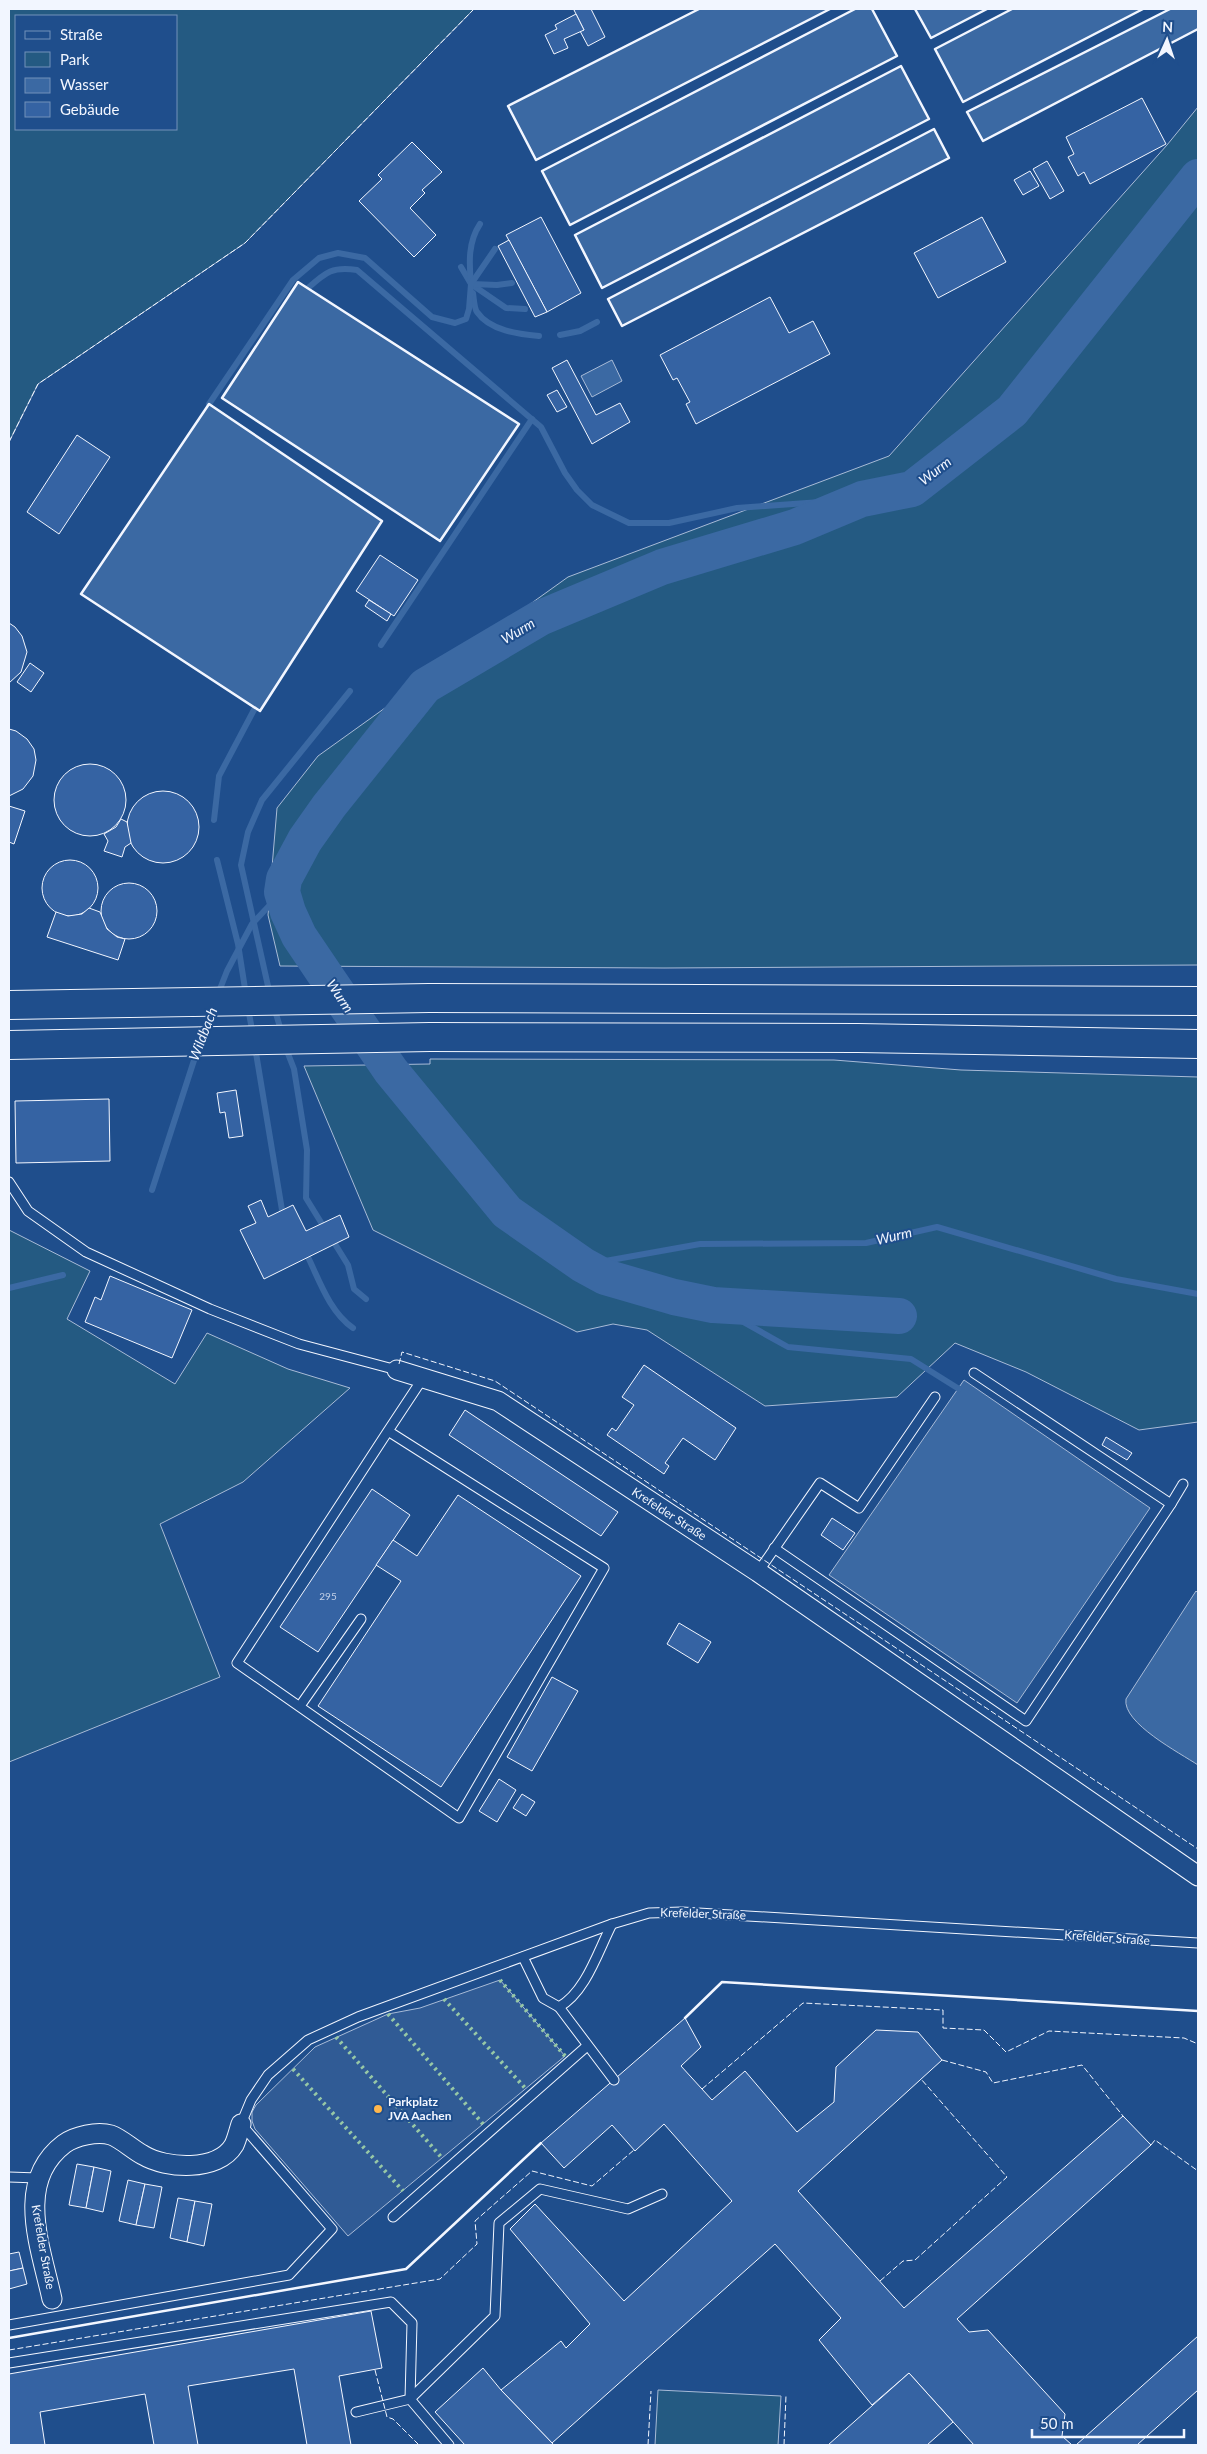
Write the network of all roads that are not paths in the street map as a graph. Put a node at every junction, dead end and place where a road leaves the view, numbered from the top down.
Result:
1 (1198, 1001) edge
2 (9, 1005) edge
3 (1198, 1044) edge
4 (9, 1045) edge
5 (9, 1182) edge
6 (397, 1370) joint
7 (974, 1373) dead end
8 (423, 1378) junction
9 (935, 1397) dead end
10 (388, 1431) junction
11 (1184, 1484) dead end
12 (1171, 1504) junction
13 (774, 1548) junction
14 (758, 1572) junction
15 (361, 1619) dead end
16 (300, 1706) junction
17 (1198, 1876) edge
18 (612, 1924) junction
19 (1198, 1942) edge
20 (523, 1957) junction
21 (559, 2007) junction
22 (587, 2046) junction
23 (614, 2080) dead end
24 (241, 2124) junction
25 (9, 2177) edge
26 (38, 2178) junction
27 (662, 2194) dead end
28 (393, 2217) dead end
29 (52, 2299) dead end
30 (9, 2325) edge
31 (9, 2363) edge
32 (410, 2399) junction
33 (356, 2412) dead end
34 (449, 2445) edge

1 - 2 highway
3 - 4 highway
5 - 6 lane
6 - 8 street, Krefelder Straße
7 - 12 lane
8 - 10 lane
8 - 14 street, Krefelder Straße
9 - 13 lane
10 - 16 lane
10 - 16 lane
11 - 12 lane
12 - 13 lane
13 - 14 lane
14 - 17 street, Krefelder Straße
15 - 16 lane
18 - 19 lane, Krefelder Straße
18 - 20 lane, Krefelder Straße
18 - 21 lane
20 - 21 lane
20 - 24 lane, Krefelder Straße
21 - 22 lane
22 - 23 lane
22 - 28 lane
24 - 26 street, Krefelder Straße
24 - 30 lane
25 - 26 lane
26 - 29 street, Krefelder Straße
27 - 32 lane
31 - 32 lane
32 - 33 lane
32 - 34 lane

